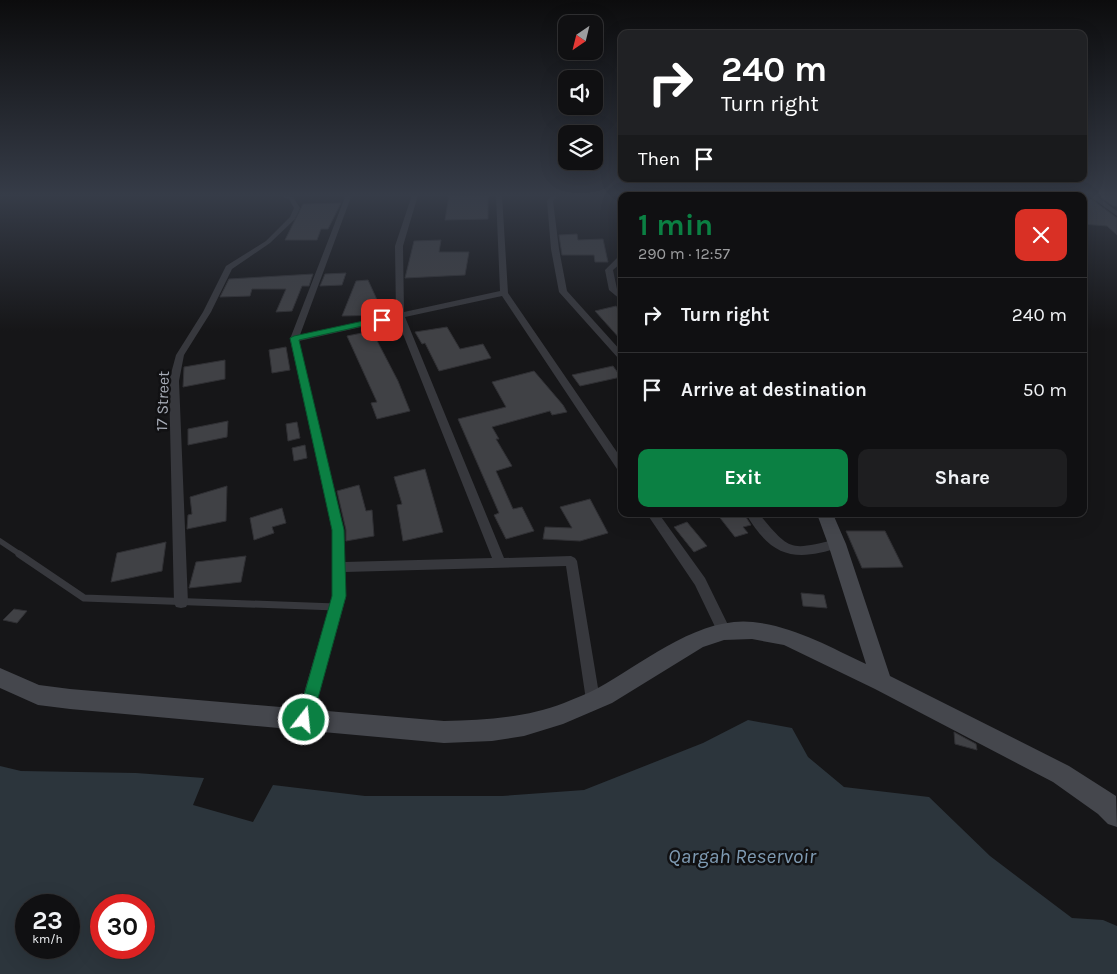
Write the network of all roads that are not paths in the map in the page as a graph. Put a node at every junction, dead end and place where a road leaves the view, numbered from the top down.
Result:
1 (270, 240) edge
2 (331, 240) edge
3 (401, 240) edge
4 (501, 240) edge
5 (554, 240) edge
6 (618, 262) edge
7 (504, 293) junction
8 (618, 295) edge
9 (400, 316) junction
10 (294, 338) junction
11 (618, 353) edge
12 (618, 462) edge
13 (655, 517) edge
14 (755, 517) edge
15 (825, 517) edge
16 (0, 541) edge
17 (837, 544) junction
18 (500, 563) junction
19 (338, 567) junction
20 (181, 602) junction
21 (336, 607) junction
22 (724, 631) junction
23 (0, 678) edge
24 (882, 682) junction
25 (593, 700) junction
26 (304, 720) junction
27 (1117, 815) edge

1 - 20 street, 17 Street
2 - 10 street
3 - 9 street
4 - 7 street
5 - 11 street
6 - 8 street
7 - 9 street
7 - 12 street
9 - 10 street
9 - 18 street
10 - 19 street
13 - 22 street
14 - 17 street
15 - 17 main road
16 - 20 lane
17 - 24 main road
18 - 19 street
18 - 25 street
19 - 21 street
20 - 21 lane
21 - 26 street
22 - 24 main road
22 - 25 main road
23 - 26 main road
24 - 27 main road
25 - 26 main road

